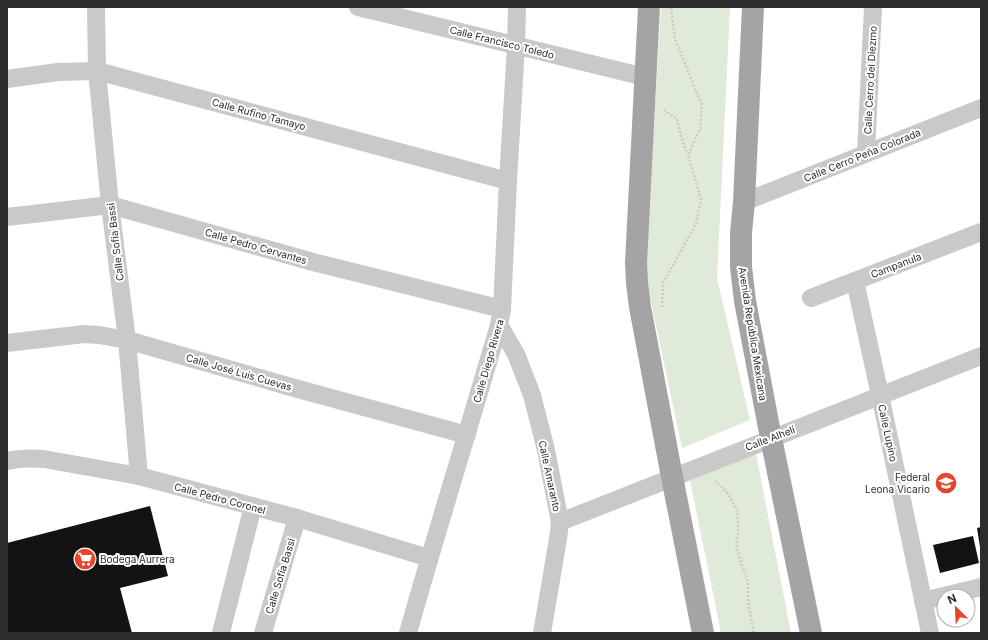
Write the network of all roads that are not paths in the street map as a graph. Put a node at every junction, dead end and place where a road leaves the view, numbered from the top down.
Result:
1 (96, 7) edge
2 (358, 7) edge
3 (517, 7) edge
4 (649, 7) edge
5 (753, 7) edge
6 (873, 7) edge
7 (516, 46) junction
8 (97, 70) junction
9 (646, 77) junction
10 (7, 79) edge
11 (981, 101) edge
12 (981, 108) edge
13 (866, 153) junction
14 (508, 181) junction
15 (744, 202) junction
16 (110, 205) junction
17 (7, 217) edge
18 (981, 232) edge
19 (855, 281) junction
20 (811, 298) dead end
21 (501, 317) junction
22 (127, 340) junction
23 (7, 343) edge
24 (981, 356) edge
25 (880, 395) junction
26 (467, 435) junction
27 (771, 438) junction
28 (7, 460) edge
29 (139, 476) junction
30 (672, 477) junction
31 (253, 506) junction
32 (297, 518) junction
33 (560, 522) junction
34 (429, 558) junction
35 (981, 587) edge
36 (923, 601) junction
37 (221, 633) edge
38 (263, 633) edge
39 (408, 633) edge
40 (542, 633) edge
41 (703, 633) edge
42 (811, 633) edge
43 (930, 633) edge

1 - 8 street, Calle Sofía Bassi
2 - 7 street, Calle Francisco Toledo
3 - 7 street, Calle Diego Rivera
4 - 9 main road
5 - 15 main road, Avenida República Mexicana
6 - 13 street, Calle Cerro del Diezmo
7 - 9 street, Calle Francisco Toledo
7 - 14 street, Calle Diego Rivera
8 - 10 street, Calle Rufino Tamayo
8 - 14 street, Calle Rufino Tamayo
8 - 16 street, Calle Sofía Bassi
9 - 30 main road
11 - 12 street
12 - 13 street, Calle Cerro Peña Colorada
13 - 15 street, Calle Cerro Peña Colorada
14 - 21 street, Calle Diego Rivera
15 - 27 main road, Avenida República Mexicana
16 - 17 street, Calle Pedro Cervantes
16 - 21 street, Calle Pedro Cervantes
16 - 22 street, Calle Sofía Bassi
18 - 19 street, Campanula
19 - 20 street, Campanula
19 - 25 street, Calle Lupino
21 - 26 street, Calle Diego Rivera
21 - 33 street, Calle Amaranto
22 - 23 street, Calle José Luis Cuevas
22 - 26 street, Calle José Luis Cuevas
22 - 29 street, Calle Sofía Bassi
24 - 25 street, Calle Alhelí
25 - 27 street, Calle Alhelí
25 - 36 street, Calle Lupino
26 - 34 street, Calle Diego Rivera
27 - 30 street, Calle Alhelí
27 - 42 main road, Avenida República Mexicana
28 - 29 street, Calle Pedro Coronel
29 - 31 street, Calle Pedro Coronel
30 - 33 street, Calle Alhelí
30 - 41 main road
31 - 32 street, Calle Pedro Coronel
31 - 37 street
32 - 34 street, Calle Pedro Coronel
32 - 38 street, Calle Sofía Bassi
33 - 40 street, Calle Amaranto
34 - 39 street, Calle Diego Rivera
35 - 36 street
36 - 43 street, Calle Lupino

